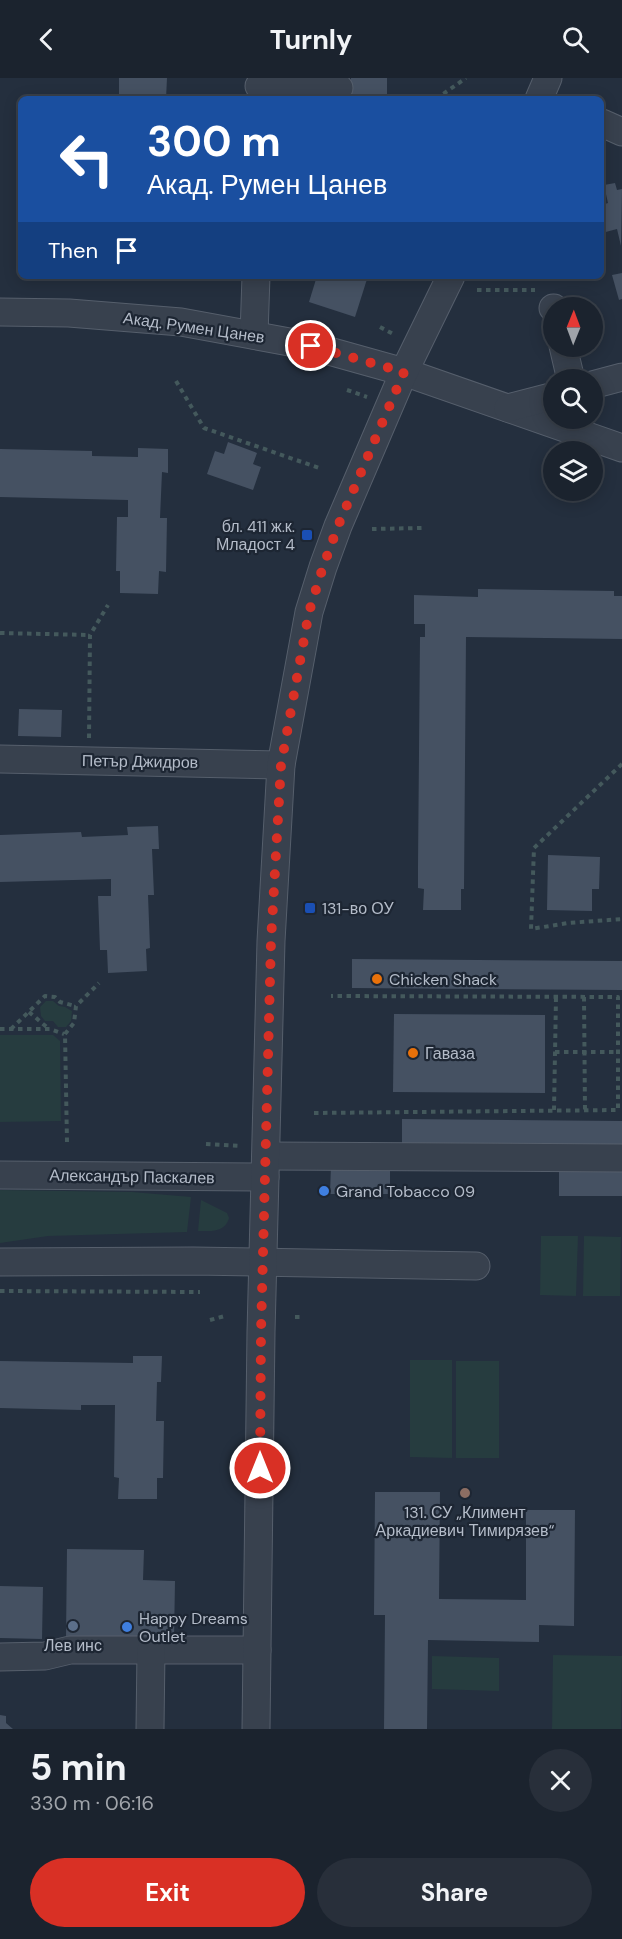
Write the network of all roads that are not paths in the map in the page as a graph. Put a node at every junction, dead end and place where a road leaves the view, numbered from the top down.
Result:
1 (259, 88) edge
2 (339, 88) dead end
3 (604, 124) edge
4 (622, 132) edge
5 (255, 279) edge
6 (450, 279) edge
7 (0, 312) edge
8 (254, 335) junction
9 (404, 372) junction
10 (622, 377) edge
11 (603, 382) edge
12 (543, 399) edge
13 (508, 408) junction
14 (622, 448) edge
15 (0, 759) edge
16 (281, 765) junction
17 (622, 1158) edge
18 (265, 1167) junction
19 (0, 1175) edge
20 (0, 1262) edge
21 (263, 1263) junction
22 (476, 1266) dead end
23 (151, 1650) junction
24 (257, 1650) junction
25 (0, 1657) edge
26 (150, 1729) edge
27 (256, 1729) edge

1 - 2 street
3 - 4 street
5 - 8 street
6 - 9 street
7 - 8 street, Акад. Румен Цанев
8 - 9 street, Акад. Румен Цанев
9 - 13 street, Акад. Румен Цанев
9 - 16 street
10 - 11 street
12 - 13 street
13 - 14 street, Акад. Румен Цанев
15 - 16 street, Петър Джидров
16 - 18 street
17 - 18 street, Александър Паскалев
18 - 19 street, Александър Паскалев
18 - 21 street
20 - 21 street
21 - 22 street
21 - 24 street
23 - 24 street
23 - 25 street
23 - 26 street
24 - 27 street

